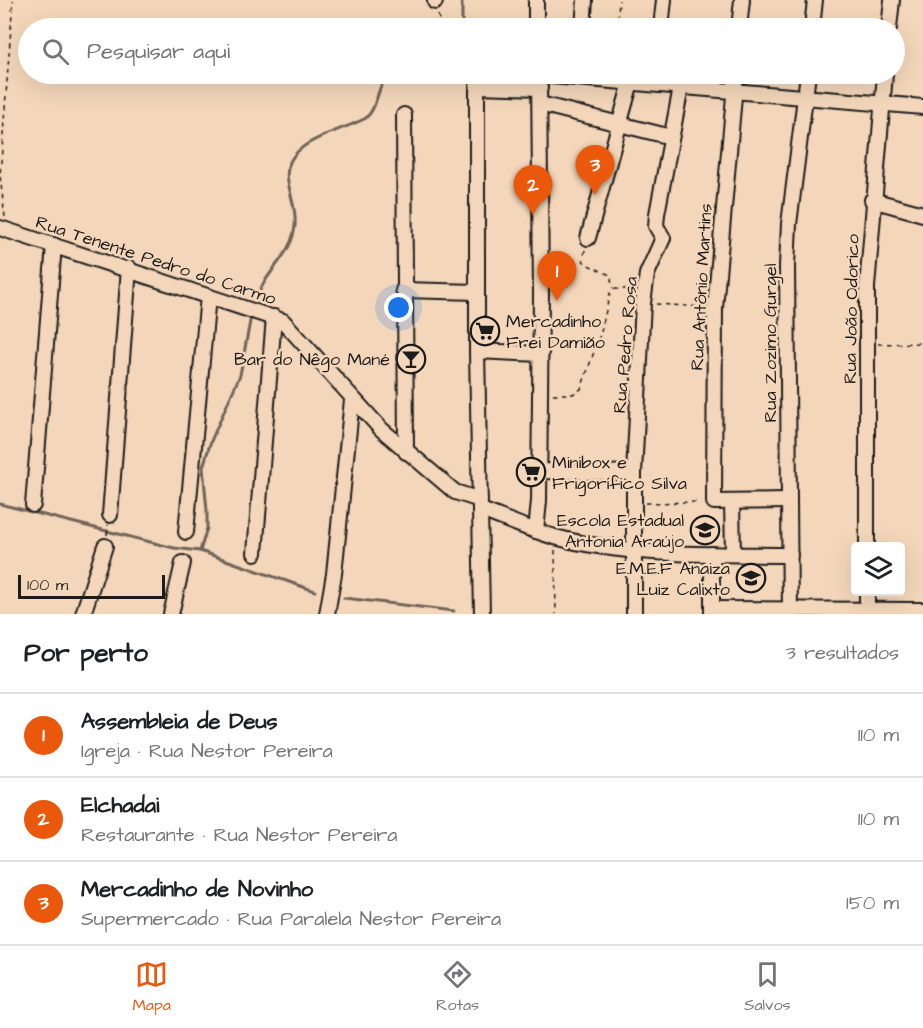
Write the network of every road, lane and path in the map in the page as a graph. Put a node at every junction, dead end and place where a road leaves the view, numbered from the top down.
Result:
1 (13, 0) edge
2 (536, 0) edge
3 (585, 0) edge
4 (619, 0) edge
5 (664, 0) edge
6 (742, 0) edge
7 (815, 0) edge
8 (892, 0) edge
9 (435, 1) edge
10 (439, 18) edge
11 (536, 18) edge
12 (584, 18) edge
13 (618, 18) edge
14 (662, 18) edge
15 (740, 18) edge
16 (813, 18) edge
17 (891, 18) edge
18 (495, 84) edge
19 (539, 84) edge
20 (630, 84) edge
21 (672, 84) edge
22 (734, 84) edge
23 (807, 84) edge
24 (884, 84) edge
25 (681, 87) junction
26 (734, 92) junction
27 (806, 99) junction
28 (540, 104) junction
29 (882, 104) junction
30 (923, 107) edge
31 (404, 115) dead end
32 (620, 123) junction
33 (671, 137) junction
34 (872, 200) junction
35 (923, 214) edge
36 (4, 229) edge
37 (588, 238) joint
38 (54, 245) junction
39 (129, 268) junction
40 (613, 289) junction
41 (404, 291) junction
42 (477, 292) junction
43 (208, 296) junction
44 (644, 296) junction
45 (714, 308) junction
46 (274, 317) junction
47 (923, 343) edge
48 (868, 344) junction
49 (477, 351) junction
50 (541, 354) junction
51 (540, 394) junction
52 (352, 400) junction
53 (406, 452) junction
54 (539, 471) junction
55 (634, 473) junction
56 (789, 501) junction
57 (714, 502) junction
58 (732, 502) junction
59 (634, 503) junction
60 (33, 505) dead end
61 (481, 505) junction
62 (110, 516) joint
63 (186, 531) dead end
64 (536, 531) junction
65 (557, 538) junction
66 (867, 542) edge
67 (105, 546) joint
68 (634, 550) junction
69 (255, 553) dead end
70 (712, 554) junction
71 (733, 554) junction
72 (790, 555) junction
73 (183, 563) dead end
74 (867, 596) edge
75 (923, 610) edge
76 (712, 612) edge
77 (790, 612) edge
78 (867, 612) edge
79 (83, 614) edge
80 (171, 614) edge
81 (327, 614) edge
82 (482, 614) edge
83 (556, 614) edge
84 (634, 614) edge

1 - 36 path
2 - 11 street
3 - 12 street
4 - 13 path
5 - 14 street
6 - 15 street
7 - 16 street
8 - 17 street
9 - 10 path
18 - 42 street
19 - 28 street
20 - 32 street
21 - 25 street
22 - 26 street, Rua Antônio Martins
23 - 27 street, Rua Zozimo Gurgel
24 - 29 street, Rua João Odorico
25 - 26 street
25 - 33 street, Rua Pedro Rosa
26 - 27 street
26 - 45 street, Rua Antônio Martins
27 - 29 street
27 - 56 street, Rua Zozimo Gurgel
28 - 32 street
28 - 50 street
29 - 30 street
29 - 34 street, Rua João Odorico
31 - 41 street
32 - 33 street
32 - 37 street
33 - 44 street, Rua Pedro Rosa
34 - 35 street
34 - 48 street, Rua João Odorico
36 - 38 street, Rua Tenente Pedro do Carmo
37 - 40 path
38 - 39 street, Rua Tenente Pedro do Carmo
38 - 60 street
39 - 43 street, Rua Tenente Pedro do Carmo
39 - 62 street
40 - 44 path
40 - 51 path
41 - 42 street
41 - 53 street
42 - 49 street
43 - 46 street, Rua Tenente Pedro do Carmo
43 - 63 street
44 - 45 path
44 - 55 street, Rua Pedro Rosa
45 - 57 street, Rua Antônio Martins
46 - 52 street, Rua Tenente Pedro do Carmo
46 - 69 street
47 - 48 path
48 - 66 street, Rua João Odorico
49 - 50 street
49 - 61 street
50 - 51 street
51 - 54 street
52 - 53 street, Rua Tenente Pedro do Carmo
52 - 81 street
53 - 61 street, Rua Tenente Pedro do Carmo
54 - 55 street
54 - 64 street
55 - 59 street, Rua Pedro Rosa
56 - 58 street
56 - 72 street, Rua Zozimo Gurgel
57 - 58 street
57 - 59 path
58 - 71 street
59 - 68 street, Rua Pedro Rosa
61 - 64 street, Rua Tenente Pedro do Carmo
61 - 82 street
62 - 67 path
64 - 65 street, Rua Tenente Pedro do Carmo
65 - 68 street, Rua Tenente Pedro do Carmo
65 - 83 path
67 - 79 street
68 - 70 street, Rua Tenente Pedro do Carmo
68 - 84 street, Rua Pedro Rosa
70 - 71 street, Rua Tenente Pedro do Carmo
70 - 76 street
71 - 72 street, Rua Tenente Pedro do Carmo
72 - 77 street, Rua Zozimo Gurgel
73 - 80 street
74 - 78 street
75 - 78 street
76 - 77 street
77 - 78 street

